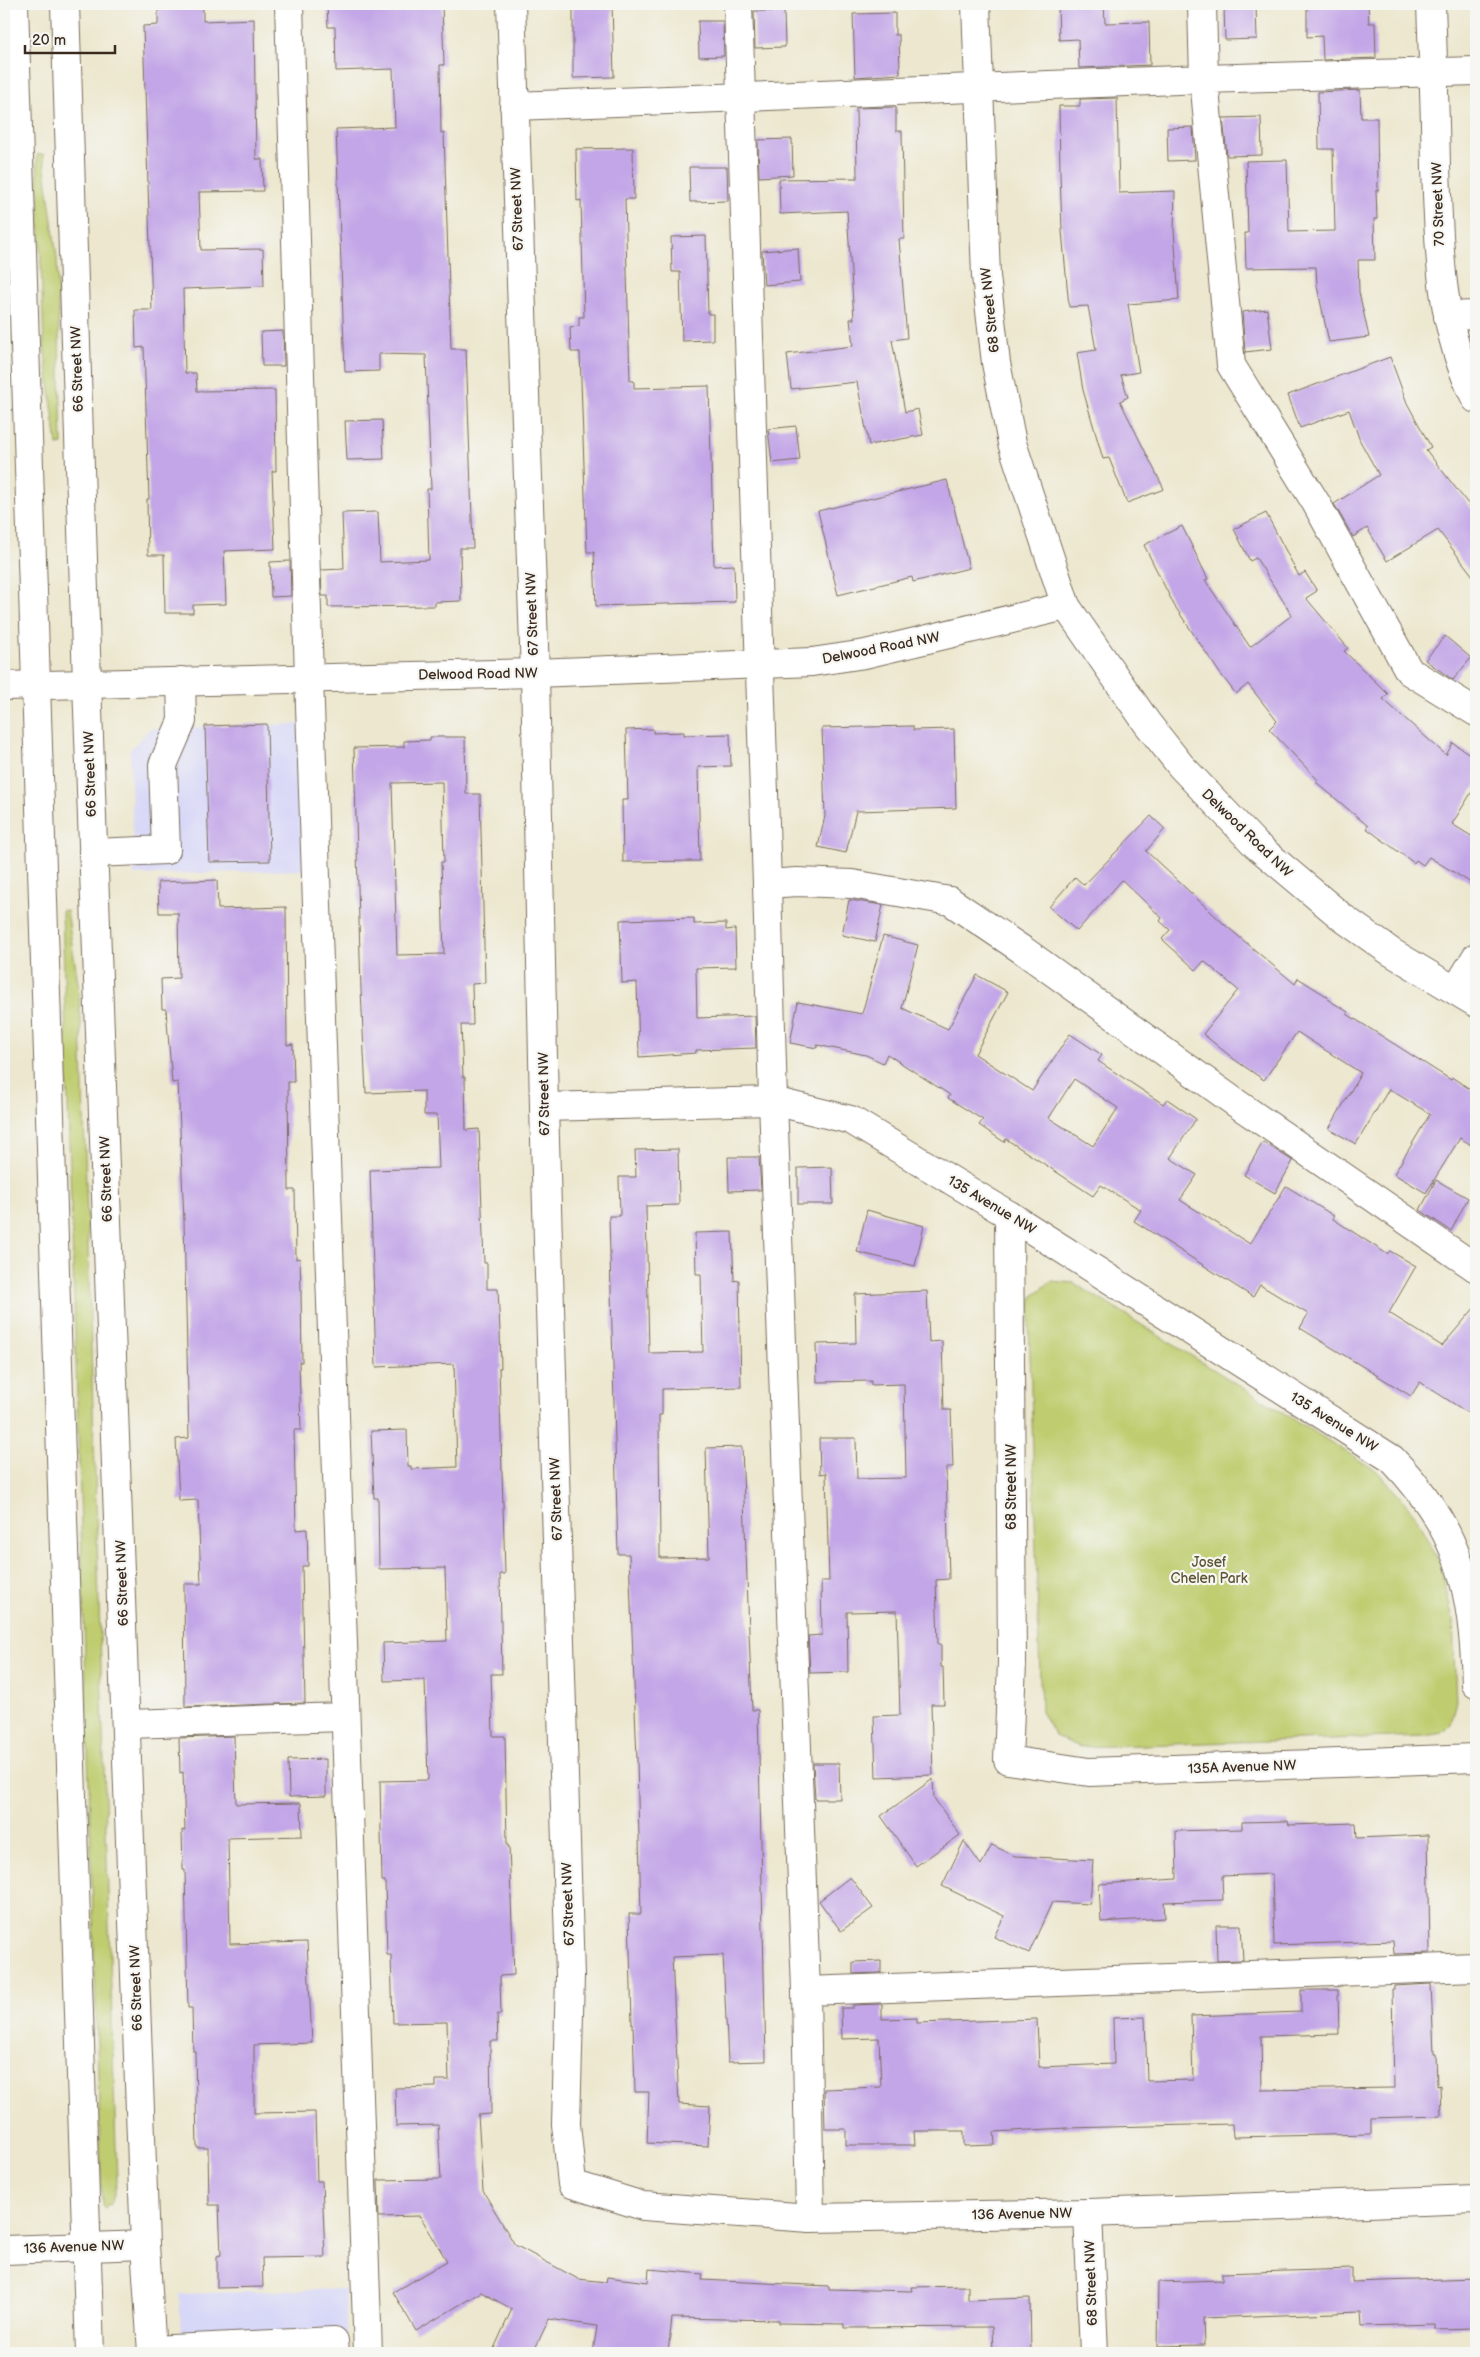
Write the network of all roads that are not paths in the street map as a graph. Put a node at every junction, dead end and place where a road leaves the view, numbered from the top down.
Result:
1 (14, 4) edge
2 (65, 4) edge
3 (289, 4) edge
4 (511, 4) edge
5 (738, 4) edge
6 (976, 4) edge
7 (1202, 4) edge
8 (1432, 4) edge
9 (1476, 71) edge
10 (1434, 73) junction
11 (1204, 79) junction
12 (979, 87) junction
13 (740, 97) junction
14 (514, 106) junction
15 (1476, 315) edge
16 (1448, 316) junction
17 (1476, 400) edge
18 (1066, 606) junction
19 (758, 664) junction
20 (535, 673) junction
21 (309, 678) junction
22 (182, 681) junction
23 (87, 683) junction
24 (34, 684) junction
25 (4, 686) edge
26 (1476, 712) edge
27 (93, 853) junction
28 (767, 884) junction
29 (1476, 957) edge
30 (1466, 996) edge
31 (773, 1101) junction
32 (544, 1107) junction
33 (1009, 1215) junction
34 (1476, 1268) edge
35 (1476, 1684) edge
36 (345, 1717) junction
37 (127, 1724) junction
38 (1476, 1758) edge
39 (1008, 1760) joint
40 (1476, 1967) edge
41 (806, 1991) junction
42 (572, 2184) joint
43 (1476, 2198) edge
44 (1088, 2213) junction
45 (810, 2218) junction
46 (145, 2245) junction
47 (87, 2247) junction
48 (4, 2250) edge
49 (335, 2347) edge
50 (228, 2350) edge
51 (152, 2352) edge
52 (90, 2353) edge
53 (368, 2353) edge
54 (1094, 2353) edge

1 - 24 street
2 - 23 street, 66 Street NW
3 - 21 street
4 - 14 street, 67 Street NW
5 - 13 street
6 - 12 street, 68 Street NW
7 - 11 street
8 - 10 street, 70 Street NW
9 - 10 street
10 - 11 street
10 - 16 street, 70 Street NW
11 - 12 street
11 - 26 street
12 - 13 street
12 - 18 street, 68 Street NW
13 - 14 street
13 - 19 street
14 - 20 street, 67 Street NW
15 - 16 street
16 - 17 street, 70 Street NW
18 - 19 street, Delwood Road NW
18 - 30 street, Delwood Road NW
19 - 20 street, Delwood Road NW
19 - 28 street
20 - 21 street, Delwood Road NW
20 - 32 street, 67 Street NW
21 - 22 street, Delwood Road NW
21 - 36 street
22 - 23 street, Delwood Road NW
22 - 27 street
23 - 24 street, Delwood Road NW
23 - 27 street, 66 Street NW
24 - 25 street, Delwood Road NW
24 - 47 street
27 - 37 street, 66 Street NW
28 - 31 street
28 - 34 street
29 - 30 street
31 - 32 street, 135 Avenue NW
31 - 33 street, 135 Avenue NW
31 - 41 street
32 - 42 street, 67 Street NW
33 - 35 street, 135 Avenue NW
33 - 39 street, 68 Street NW
36 - 37 street
36 - 53 street
37 - 46 street, 66 Street NW
38 - 39 street, 135A Avenue NW
40 - 41 street
41 - 45 street
42 - 45 street, 136 Avenue NW
43 - 44 street, 136 Avenue NW
44 - 45 street, 136 Avenue NW
44 - 54 street, 68 Street NW
46 - 47 street, 136 Avenue NW
46 - 51 street, 66 Street NW
47 - 48 street, 136 Avenue NW
47 - 52 street
49 - 50 street
50 - 51 street

